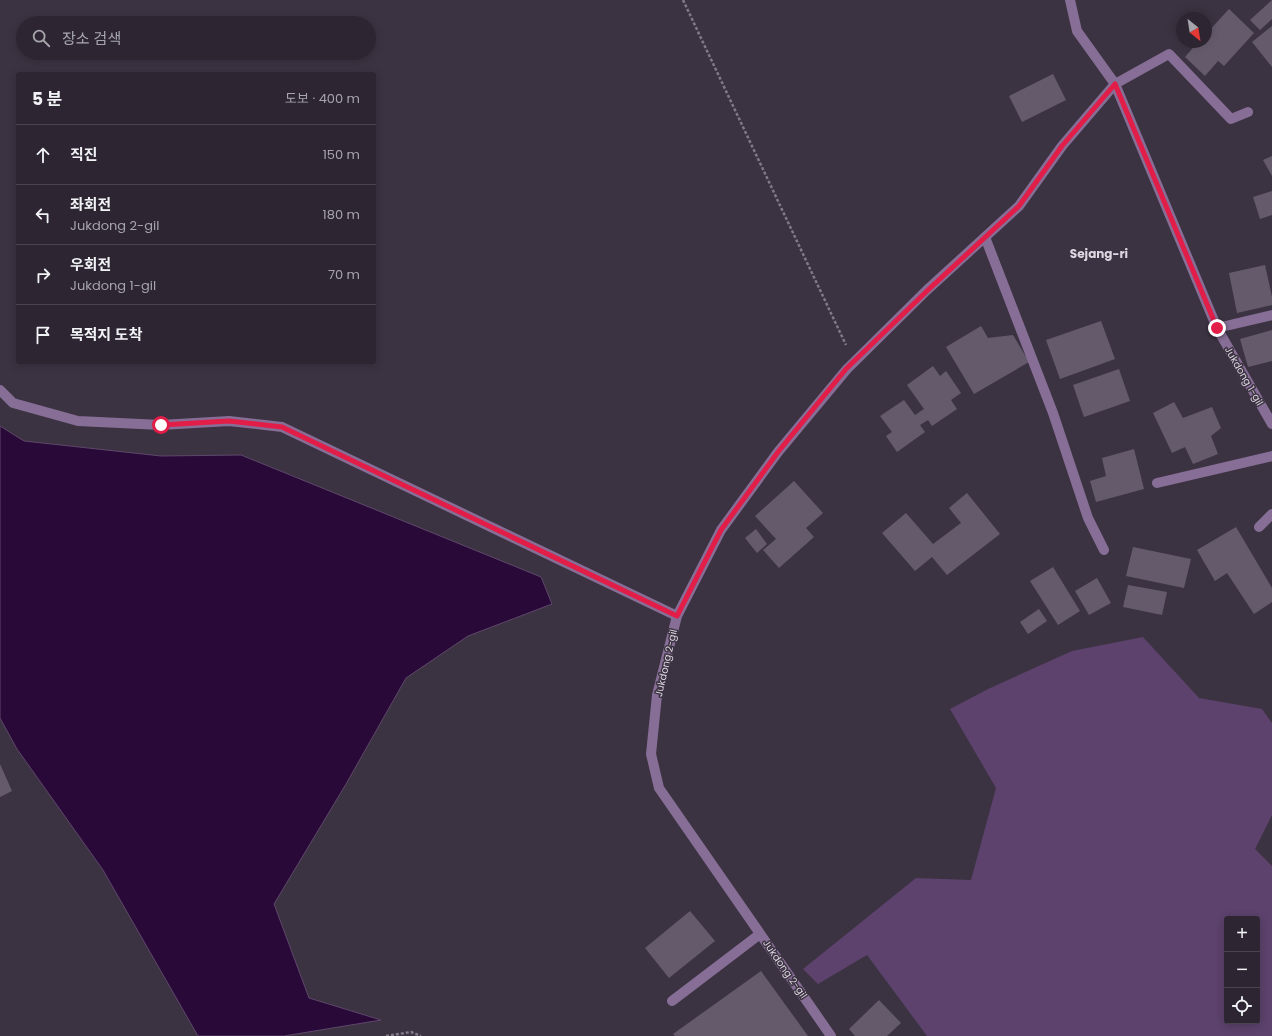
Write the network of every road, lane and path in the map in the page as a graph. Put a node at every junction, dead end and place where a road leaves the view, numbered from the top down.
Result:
1 (683, 0) edge
2 (1070, 0) edge
3 (1115, 84) junction
4 (1248, 112) dead end
5 (986, 237) junction
6 (1272, 315) edge
7 (1217, 328) junction
8 (854, 362) junction
9 (0, 390) edge
10 (1272, 424) edge
11 (1272, 456) edge
12 (1157, 483) dead end
13 (1272, 514) edge
14 (1259, 527) dead end
15 (1104, 550) dead end
16 (677, 616) junction
17 (760, 934) junction
18 (672, 1000) dead end
19 (386, 1036) edge
20 (421, 1036) edge
21 (831, 1036) edge

1 - 8 path
2 - 3 street, Jukdong 1-gil
3 - 4 street
3 - 5 street, Jukdong 2-gil
3 - 7 street, Jukdong 1-gil
5 - 8 street, Jukdong 2-gil
5 - 15 street
6 - 7 street
7 - 10 street, Jukdong 1-gil
8 - 16 street, Jukdong 2-gil
9 - 16 street
11 - 12 street
13 - 14 street
16 - 17 street, Jukdong 2-gil
17 - 18 street
17 - 21 street, Jukdong 2-gil
19 - 20 path

